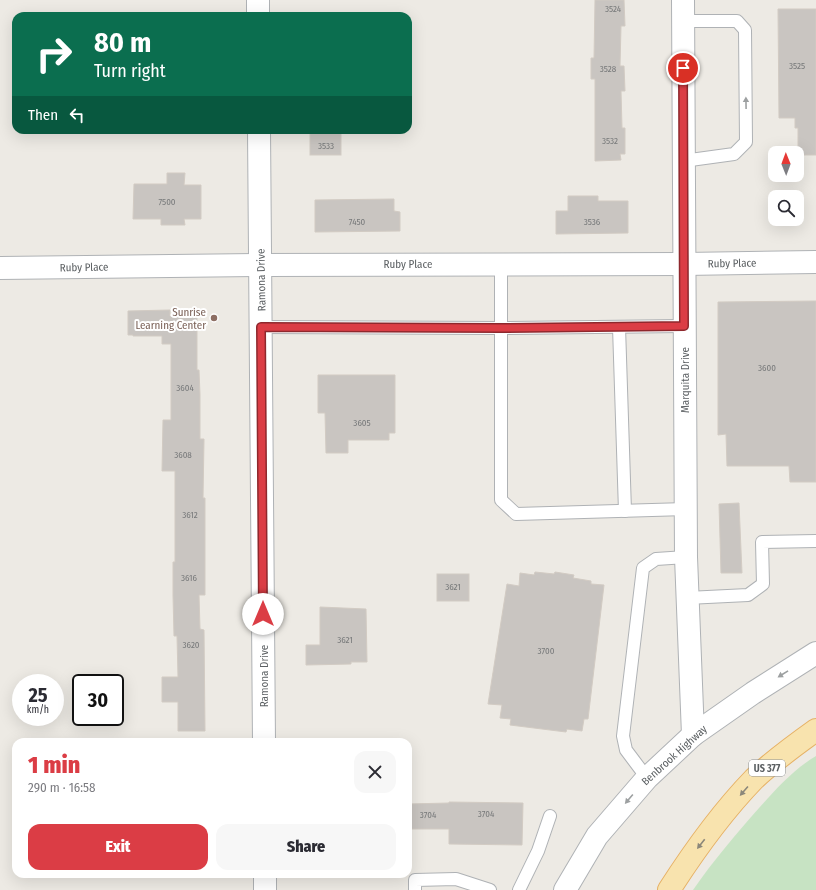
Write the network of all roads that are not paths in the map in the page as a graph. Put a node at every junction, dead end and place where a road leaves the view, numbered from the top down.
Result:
1 (258, 0) edge
2 (683, 0) edge
3 (258, 12) edge
4 (683, 21) junction
5 (259, 134) edge
6 (683, 161) junction
7 (816, 262) edge
8 (260, 264) junction
9 (501, 264) junction
10 (684, 264) junction
11 (0, 268) edge
12 (684, 326) junction
13 (261, 327) junction
14 (619, 327) junction
15 (501, 328) junction
16 (686, 509) junction
17 (625, 510) junction
18 (816, 541) edge
19 (686, 557) junction
20 (687, 598) junction
21 (816, 653) edge
22 (816, 730) edge
23 (693, 735) junction
24 (264, 738) edge
25 (647, 778) junction
26 (550, 816) dead end
27 (265, 878) edge
28 (265, 890) edge
29 (415, 890) edge
30 (490, 890) edge
31 (519, 890) edge
32 (565, 890) edge
33 (669, 890) edge

1 - 3 street
2 - 4 street, Marquita Drive
4 - 6 street, Marquita Drive
6 -> 4 lane
5 - 8 street, Ramona Drive
6 - 10 street, Marquita Drive
7 - 10 street, Ruby Place
8 - 9 street, Ruby Place
8 - 11 street, Ruby Place
8 - 13 street, Ramona Drive
9 - 10 street, Ruby Place
9 - 15 lane
10 - 12 street, Marquita Drive
12 - 14 lane
12 - 16 street, Marquita Drive
13 - 15 lane
13 - 24 street, Ramona Drive
14 - 15 lane
14 - 17 lane
15 - 17 lane
16 - 17 lane
16 - 19 street, Marquita Drive
18 - 20 lane
19 - 20 street, Marquita Drive
19 - 25 lane
20 - 23 street, Marquita Drive
21 -> 23 street, Benbrook Highway
22 -> 33 main road, US 377
23 - 25 street, Benbrook Highway
25 -> 32 street, Benbrook Highway
26 - 31 lane
27 - 28 street
29 - 30 lane

